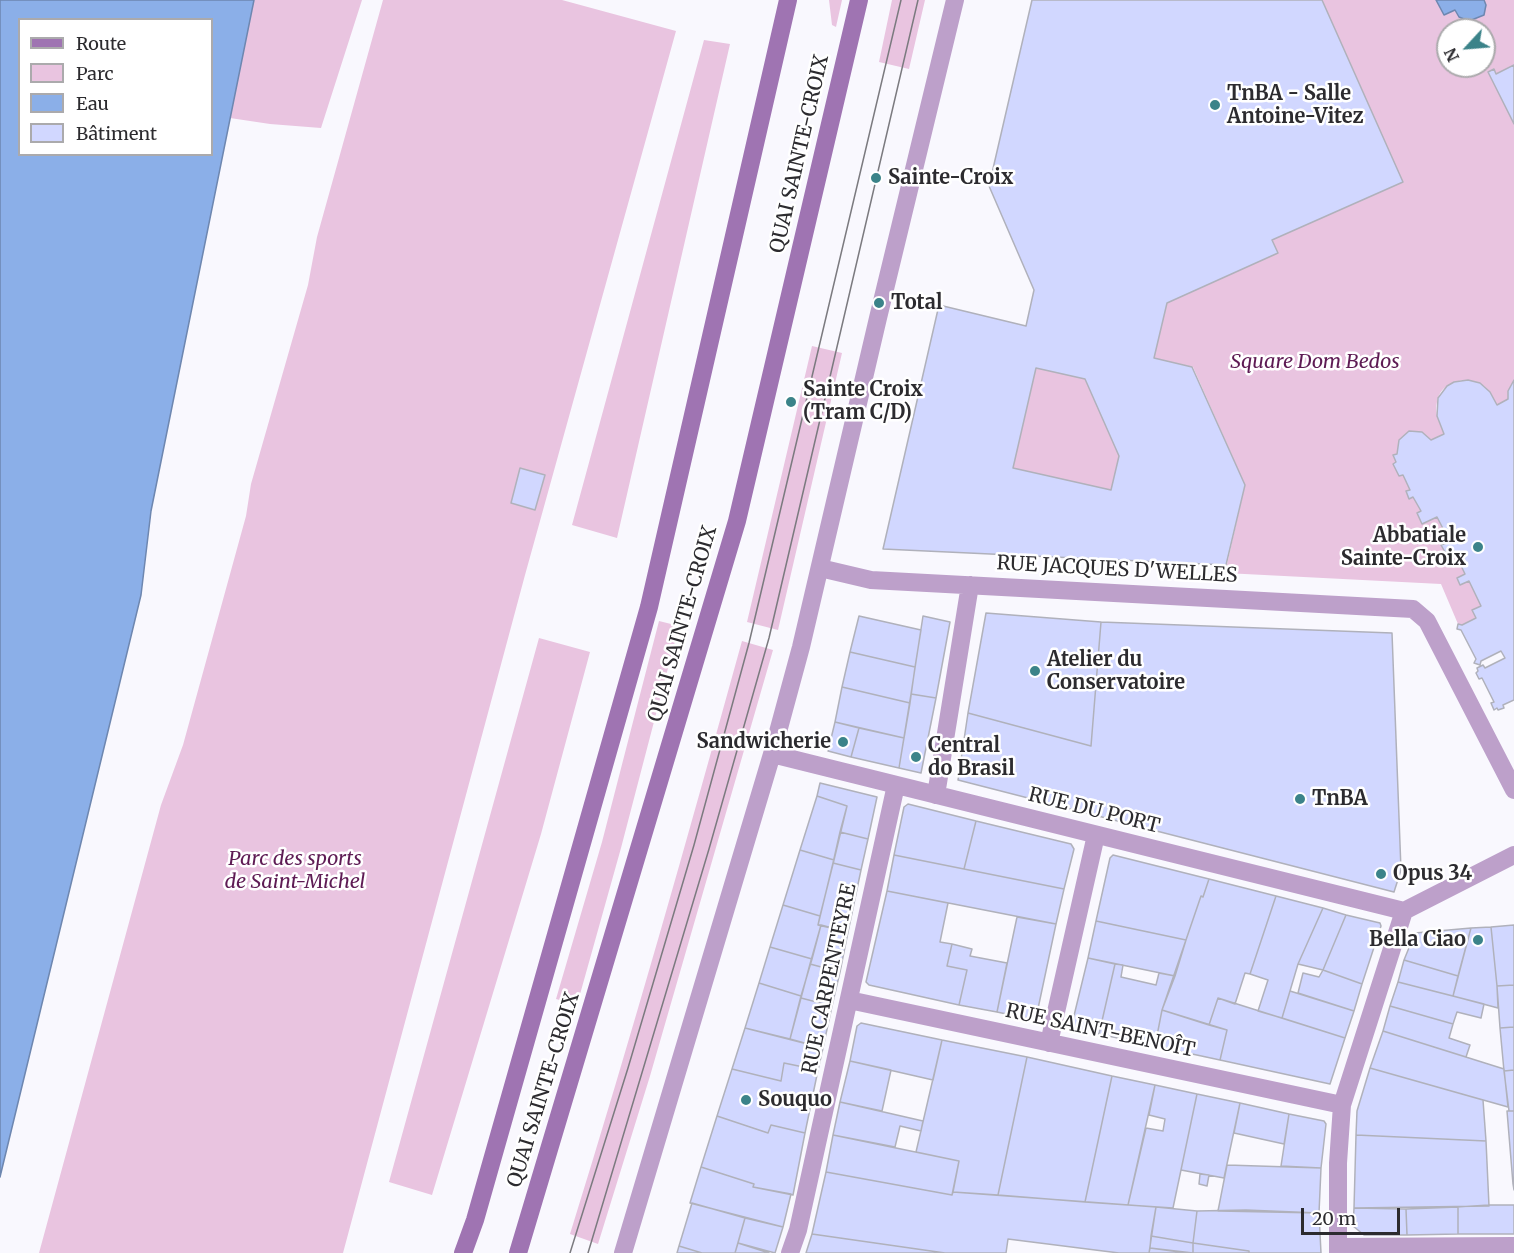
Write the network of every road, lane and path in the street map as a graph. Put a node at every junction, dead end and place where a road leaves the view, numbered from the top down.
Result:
1 (788, 0) edge
2 (859, 0) edge
3 (955, 0) edge
4 (820, 568) junction
5 (970, 585) junction
6 (772, 754) junction
7 (896, 785) junction
8 (1514, 790) edge
9 (936, 795) junction
10 (1096, 835) junction
11 (1514, 855) edge
12 (1404, 911) junction
13 (849, 1000) junction
14 (1049, 1043) junction
15 (1342, 1105) junction
16 (1514, 1246) edge
17 (1338, 1250) edge
18 (463, 1253) edge
19 (518, 1253) edge
20 (623, 1253) edge
21 (790, 1253) edge

1 - 18 main road, QUAI SAINTE-CROIX
2 - 19 main road, QUAI SAINTE-CROIX
3 - 4 street
4 - 5 street, RUE JACQUES D'WELLES
4 - 6 street
5 - 8 street, RUE JACQUES D'WELLES
5 - 9 street
6 - 7 street, RUE DU PORT
6 - 20 street
7 - 9 street, RUE DU PORT
7 - 13 street, RUE CARPENTEYRE
9 - 10 street, RUE DU PORT
10 - 12 street, RUE DU PORT
10 - 14 street
11 - 12 street
12 - 15 street
13 - 14 street, RUE SAINT-BENOÎT
13 - 21 street, RUE CARPENTEYRE
14 - 15 street, RUE SAINT-BENOÎT
15 - 17 street
16 - 17 street

